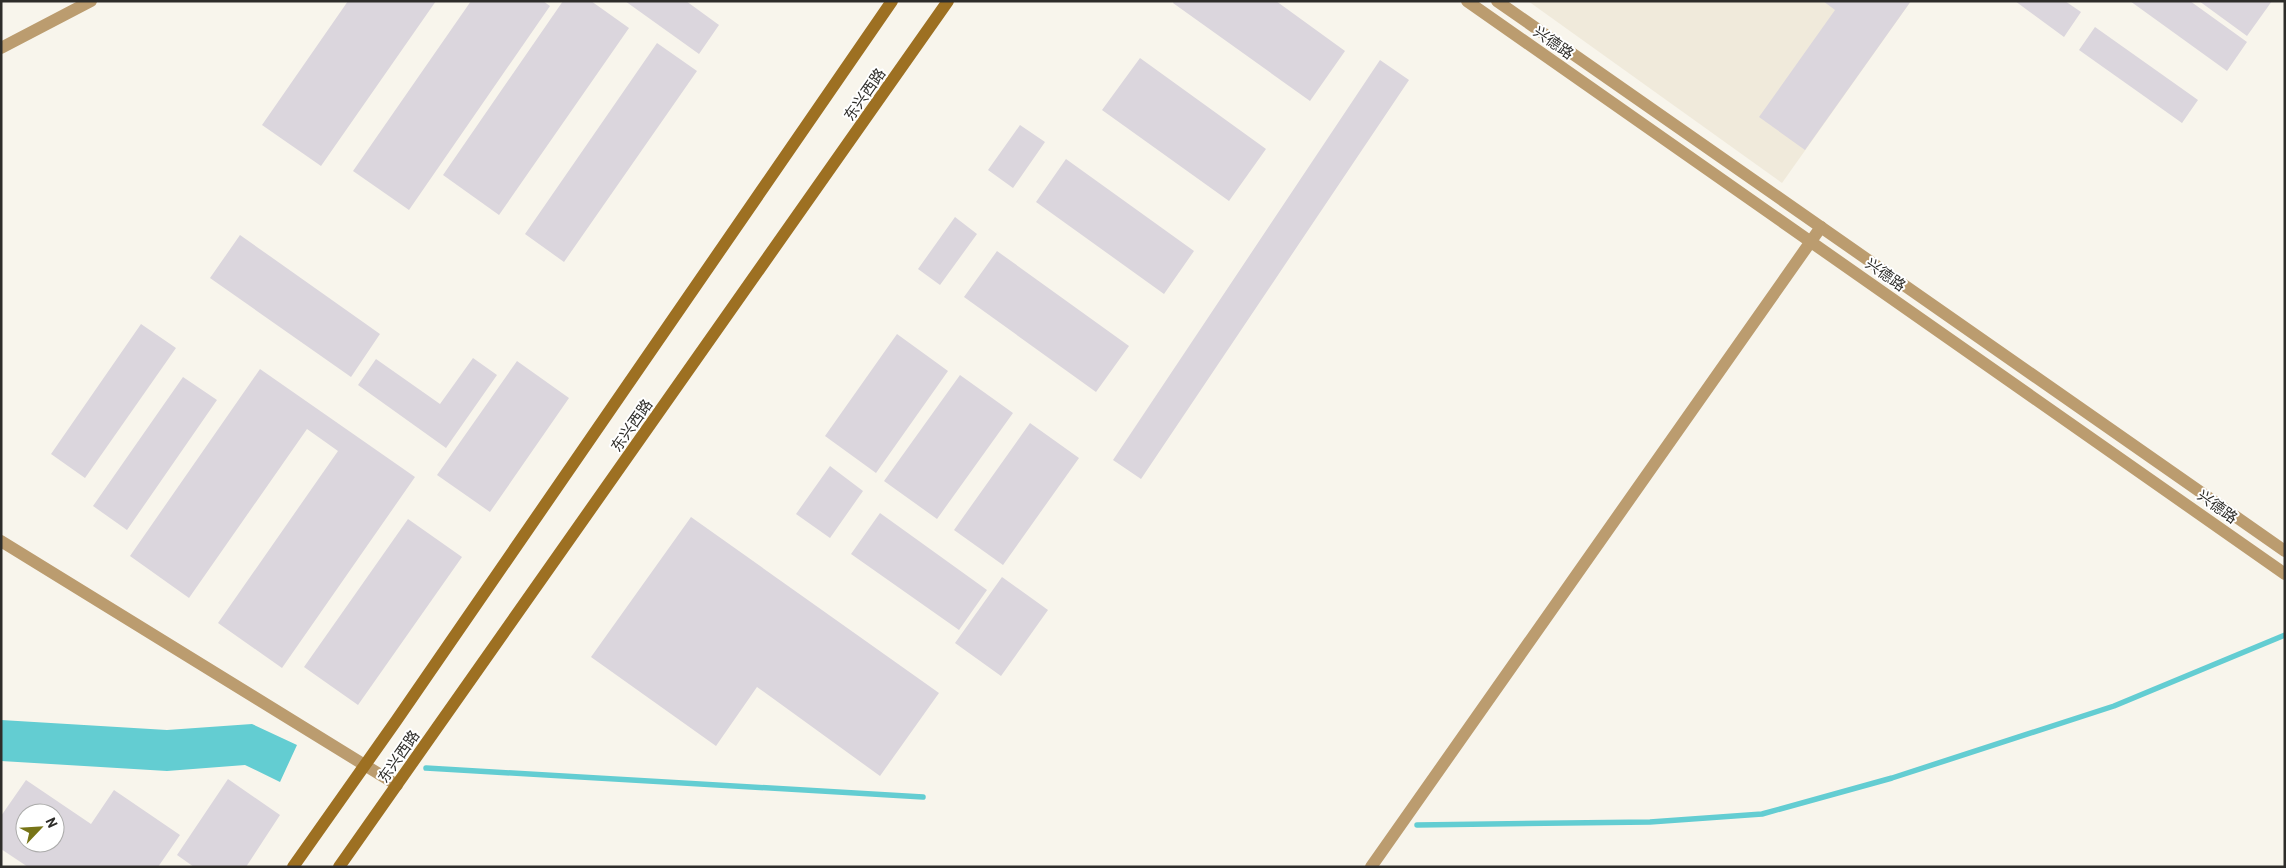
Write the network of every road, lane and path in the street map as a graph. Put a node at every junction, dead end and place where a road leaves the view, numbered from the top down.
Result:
1 (91, 1) edge
2 (892, 1) edge
3 (948, 1) edge
4 (1467, 1) edge
5 (1497, 1) edge
6 (1, 48) edge
7 (1820, 227) junction
8 (1811, 241) junction
9 (1, 541) edge
10 (2285, 551) edge
11 (2285, 574) edge
12 (365, 765) junction
13 (397, 785) junction
14 (293, 867) edge
15 (339, 867) edge
16 (1371, 867) edge

1 - 6 street
2 - 12 main road, 东兴西路
3 - 13 main road, 东兴西路
4 - 8 street, 兴德路
5 - 7 street, 兴德路
7 - 8 street
7 - 10 street, 兴德路
8 - 11 street, 兴德路
8 - 16 street
9 - 12 street
12 - 13 street
12 - 14 main road, 东兴西路
13 - 15 main road, 东兴西路

